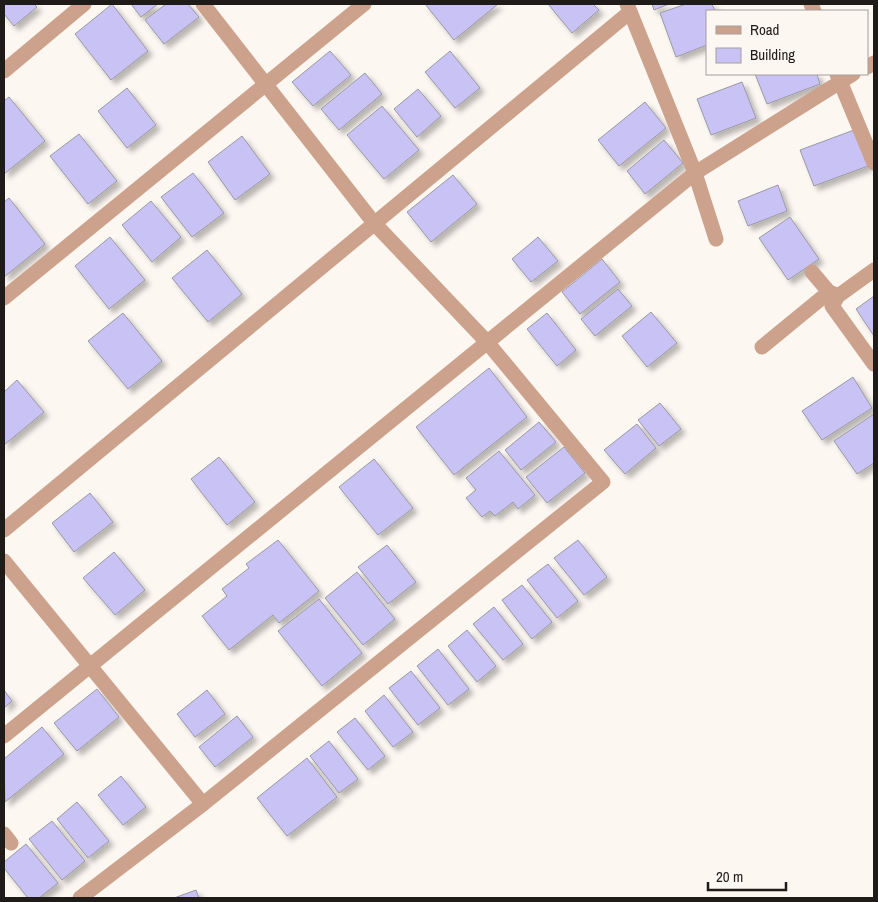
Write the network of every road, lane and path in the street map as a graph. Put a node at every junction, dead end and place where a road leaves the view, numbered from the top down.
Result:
1 (84, 4) edge
2 (203, 4) edge
3 (364, 4) edge
4 (628, 8) edge
5 (4, 71) edge
6 (838, 77) edge
7 (266, 85) junction
8 (874, 163) edge
9 (695, 173) junction
10 (374, 223) junction
11 (716, 239) dead end
12 (874, 270) edge
13 (812, 272) dead end
14 (833, 294) junction
15 (4, 298) edge
16 (487, 342) junction
17 (762, 347) dead end
18 (874, 364) edge
19 (4, 530) edge
20 (4, 561) edge
21 (89, 667) junction
22 (4, 736) edge
23 (203, 804) junction
24 (80, 898) edge

1 - 5 street
2 - 7 street
3 - 7 street
4 - 9 street
4 - 10 street
6 - 8 street
6 - 9 street
7 - 10 street
7 - 15 street
9 - 11 street
9 - 16 street
10 - 16 street
10 - 19 street
12 - 14 street
13 - 14 street
14 - 17 street
14 - 18 street
16 - 21 street
16 - 23 street
20 - 21 street
21 - 22 street
21 - 23 street
23 - 24 street

